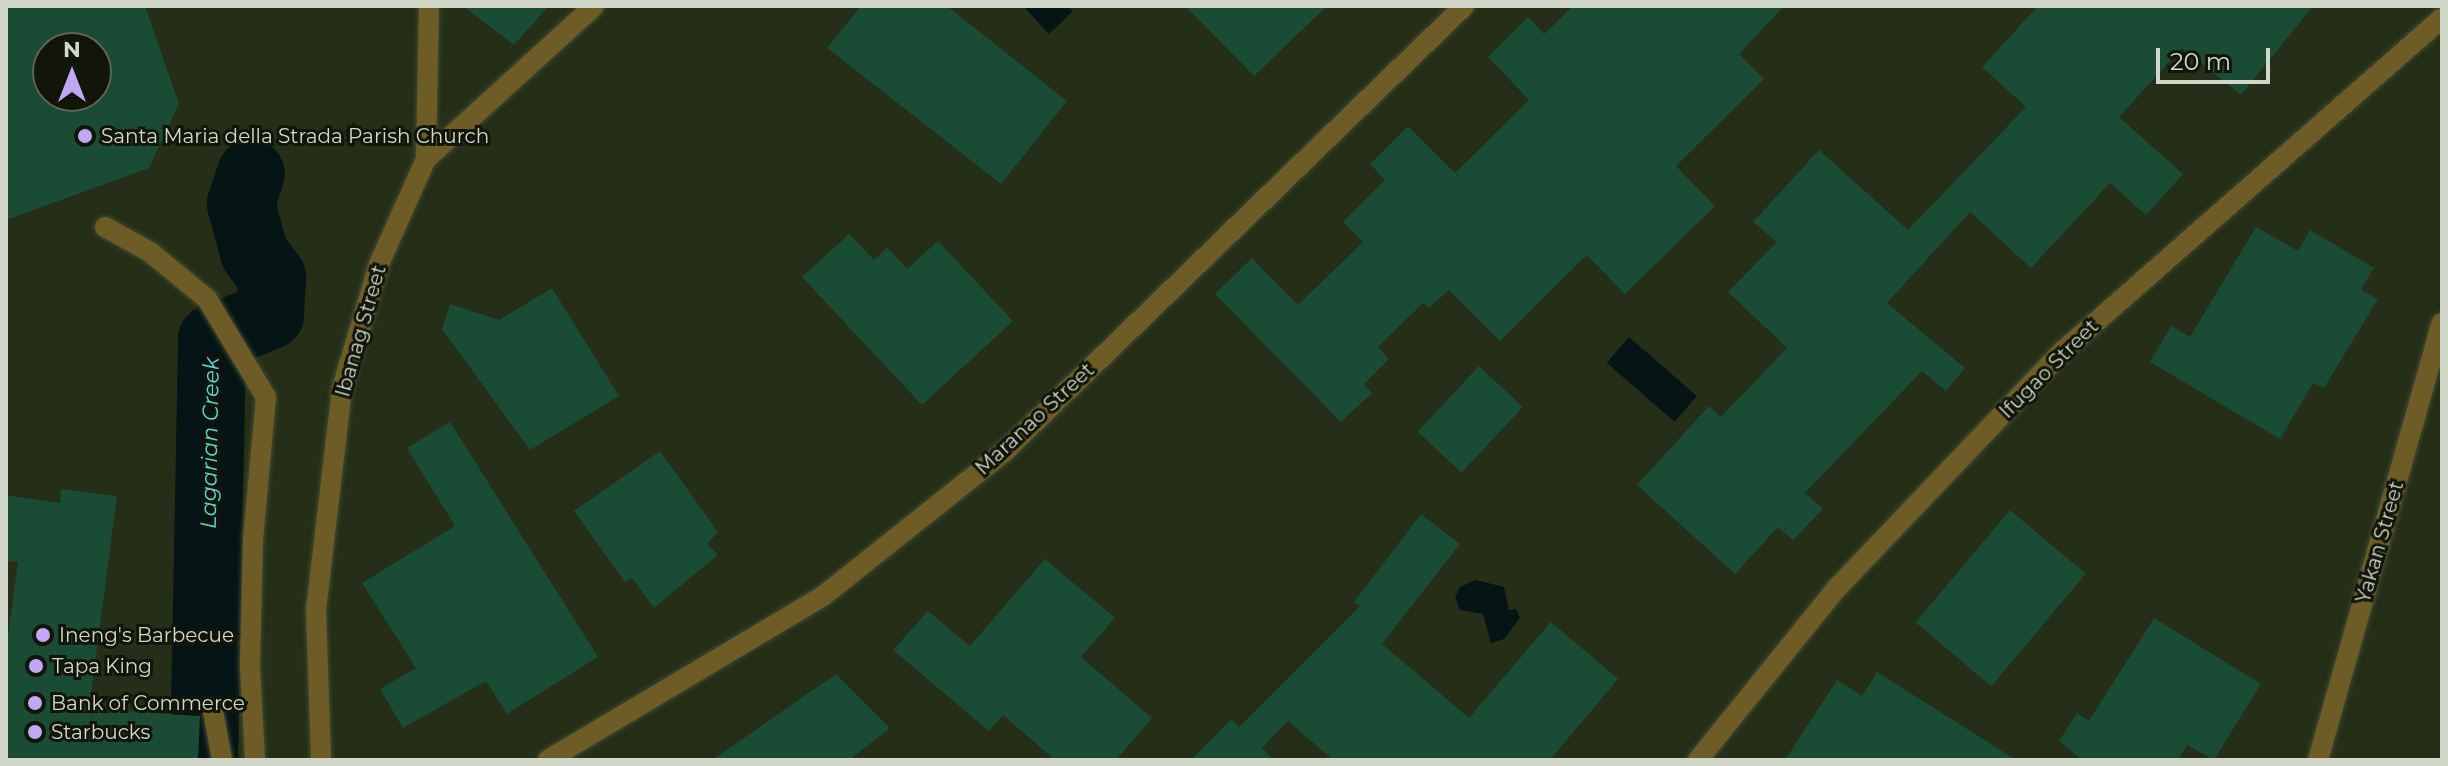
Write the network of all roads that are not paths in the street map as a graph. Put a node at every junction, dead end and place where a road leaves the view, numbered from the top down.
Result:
1 (429, 6) edge
2 (594, 6) edge
3 (1464, 6) edge
4 (2442, 18) edge
5 (426, 159) junction
6 (105, 227) dead end
7 (2442, 323) edge
8 (213, 711) dead end
9 (222, 760) edge
10 (255, 760) edge
11 (321, 760) edge
12 (548, 760) edge
13 (1698, 760) edge
14 (2318, 760) edge

1 - 5 street, Ibanag Street
2 - 5 street
3 - 12 street, Maranao Street
4 - 13 street, Ifugao Street
5 - 11 street, Ibanag Street
6 - 10 street
7 - 14 street, Yakan Street
8 - 9 street

